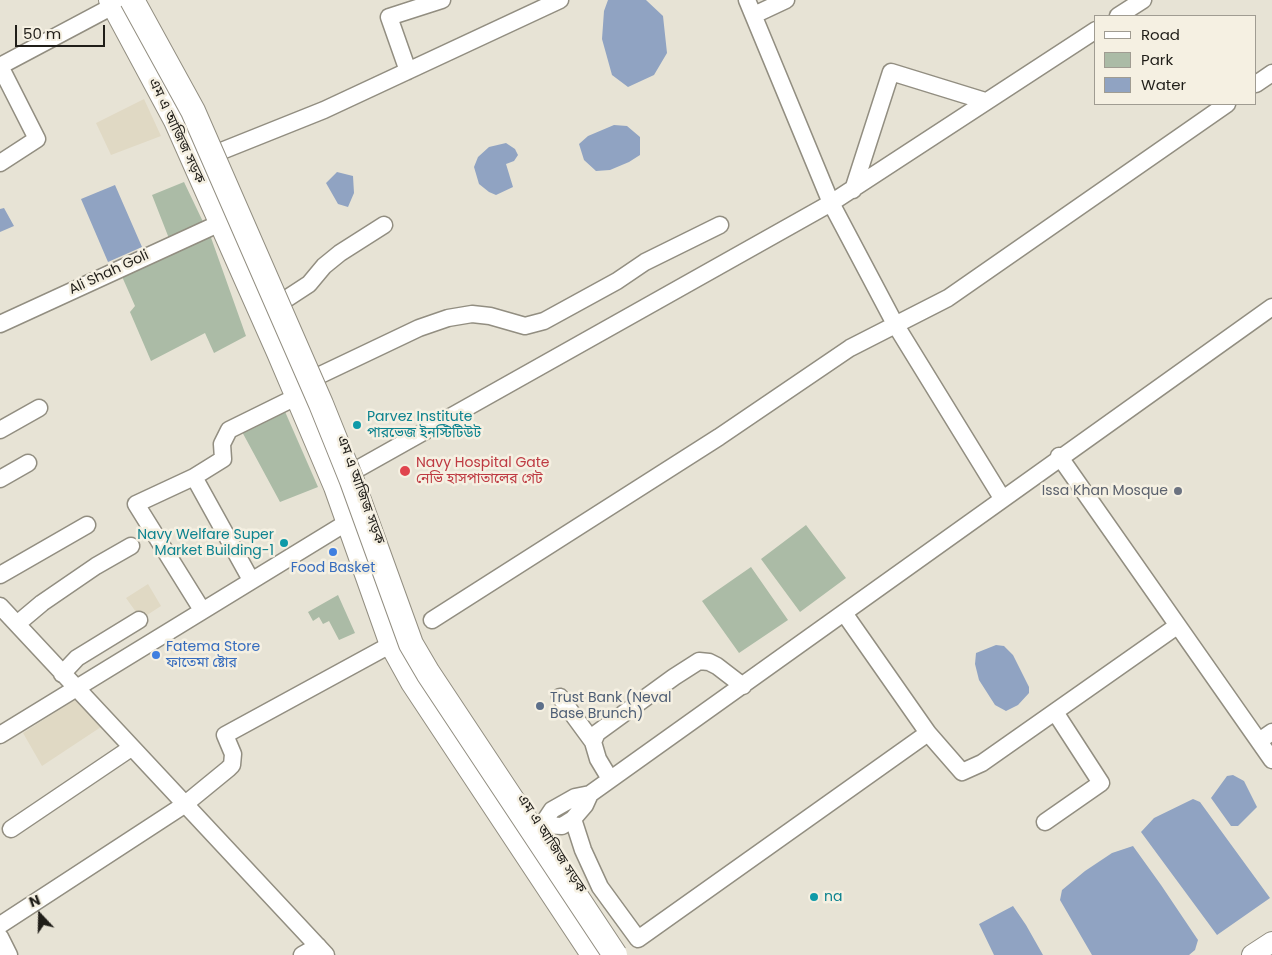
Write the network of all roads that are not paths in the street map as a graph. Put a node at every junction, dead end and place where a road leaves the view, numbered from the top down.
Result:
1 (140, 0) edge
2 (442, 0) edge
3 (560, 0) edge
4 (786, 0) edge
5 (118, 1) edge
6 (1140, 1) edge
7 (751, 8) edge
8 (1119, 15) edge
9 (1094, 31) edge
10 (0, 66) edge
11 (408, 71) junction
12 (1272, 73) edge
13 (1257, 83) edge
14 (985, 101) junction
15 (1226, 105) edge
16 (219, 152) junction
17 (0, 163) edge
18 (853, 190) junction
19 (831, 203) junction
20 (218, 224) junction
21 (384, 225) dead end
22 (720, 225) dead end
23 (282, 301) junction
24 (1272, 306) edge
25 (0, 324) edge
26 (895, 324) junction
27 (316, 377) junction
28 (296, 397) junction
29 (39, 408) dead end
30 (0, 430) edge
31 (1059, 456) junction
32 (28, 462) dead end
33 (354, 471) junction
34 (194, 477) junction
35 (0, 479) edge
36 (1002, 498) junction
37 (346, 523) junction
38 (87, 525) dead end
39 (131, 546) dead end
40 (0, 574) edge
41 (251, 580) junction
42 (0, 606) edge
43 (202, 610) junction
44 (844, 613) junction
45 (139, 620) dead end
46 (432, 620) dead end
47 (17, 624) junction
48 (1177, 626) junction
49 (390, 645) junction
50 (62, 674) junction
51 (743, 686) junction
52 (77, 689) junction
53 (560, 697) dead end
54 (1055, 712) junction
55 (928, 733) junction
56 (0, 736) edge
57 (1266, 737) edge
58 (593, 742) junction
59 (131, 748) junction
60 (1272, 760) edge
61 (610, 779) junction
62 (590, 794) junction
63 (184, 805) junction
64 (573, 819) junction
65 (1045, 822) dead end
66 (540, 825) junction
67 (11, 829) dead end
68 (516, 842) junction
69 (0, 924) edge
70 (0, 937) edge
71 (1272, 942) edge
72 (322, 950) edge
73 (9, 955) edge
74 (302, 955) edge
75 (591, 955) edge
76 (600, 955) edge
77 (615, 955) edge
78 (623, 955) edge
79 (1252, 955) edge

1 - 16 main road, এম এ আজিজ সড়ক
2 - 11 street
3 - 11 street
4 - 7 street
5 - 10 street
5 - 20 main road, এম এ আজিজ সড়ক
5 - 76 highway
5 - 77 highway, bridge
6 - 8 street
7 - 19 street
9 - 14 street
10 - 17 street
11 - 16 street
12 - 13 street
14 - 18 street
14 - 18 street
15 - 26 street
16 - 23 main road, এম এ আজিজ সড়ক
18 - 19 street
19 - 26 street
19 - 33 street
20 - 25 street, Ali Shah Goli
20 - 28 main road, এম এ আজিজ সড়ক
21 - 23 street
22 - 27 street
23 - 27 main road, এম এ আজিজ সড়ক
24 - 31 street
26 - 36 street
26 - 46 street
27 - 33 main road, এম এ আজিজ সড়ক
28 - 34 street
28 - 37 main road, এম এ আজিজ সড়ক
29 - 30 street
31 - 36 street
31 - 48 street
32 - 35 street
33 - 66 main road, এম এ আজিজ সড়ক
34 - 41 street
34 - 43 street
36 - 44 street
37 - 41 street
37 - 49 main road, এম এ আজিজ সড়ক
38 - 40 street
39 - 47 street
41 - 43 street
42 - 47 street
43 - 52 street
44 - 51 street
44 - 55 street
45 - 50 street
47 - 50 street
48 - 54 street
48 - 57 street
49 - 63 street
49 - 68 main road, এম এ আজিজ সড়ক
50 - 52 street
51 - 58 street
51 - 61 street
52 - 56 street
52 - 59 street
53 - 58 street
54 - 55 street
54 - 65 street
55 - 64 street
57 - 60 street
58 - 61 street
59 - 63 street
59 - 67 street
61 - 62 street
62 - 64 street
62 - 66 street
63 - 69 street
63 - 72 street
64 - 66 street
66 - 68 street
66 - 78 main road, এম এ আজিজ সড়ক
68 - 75 main road, এম এ আজিজ সড়ক
70 - 73 street
71 - 79 main road
72 - 74 street

